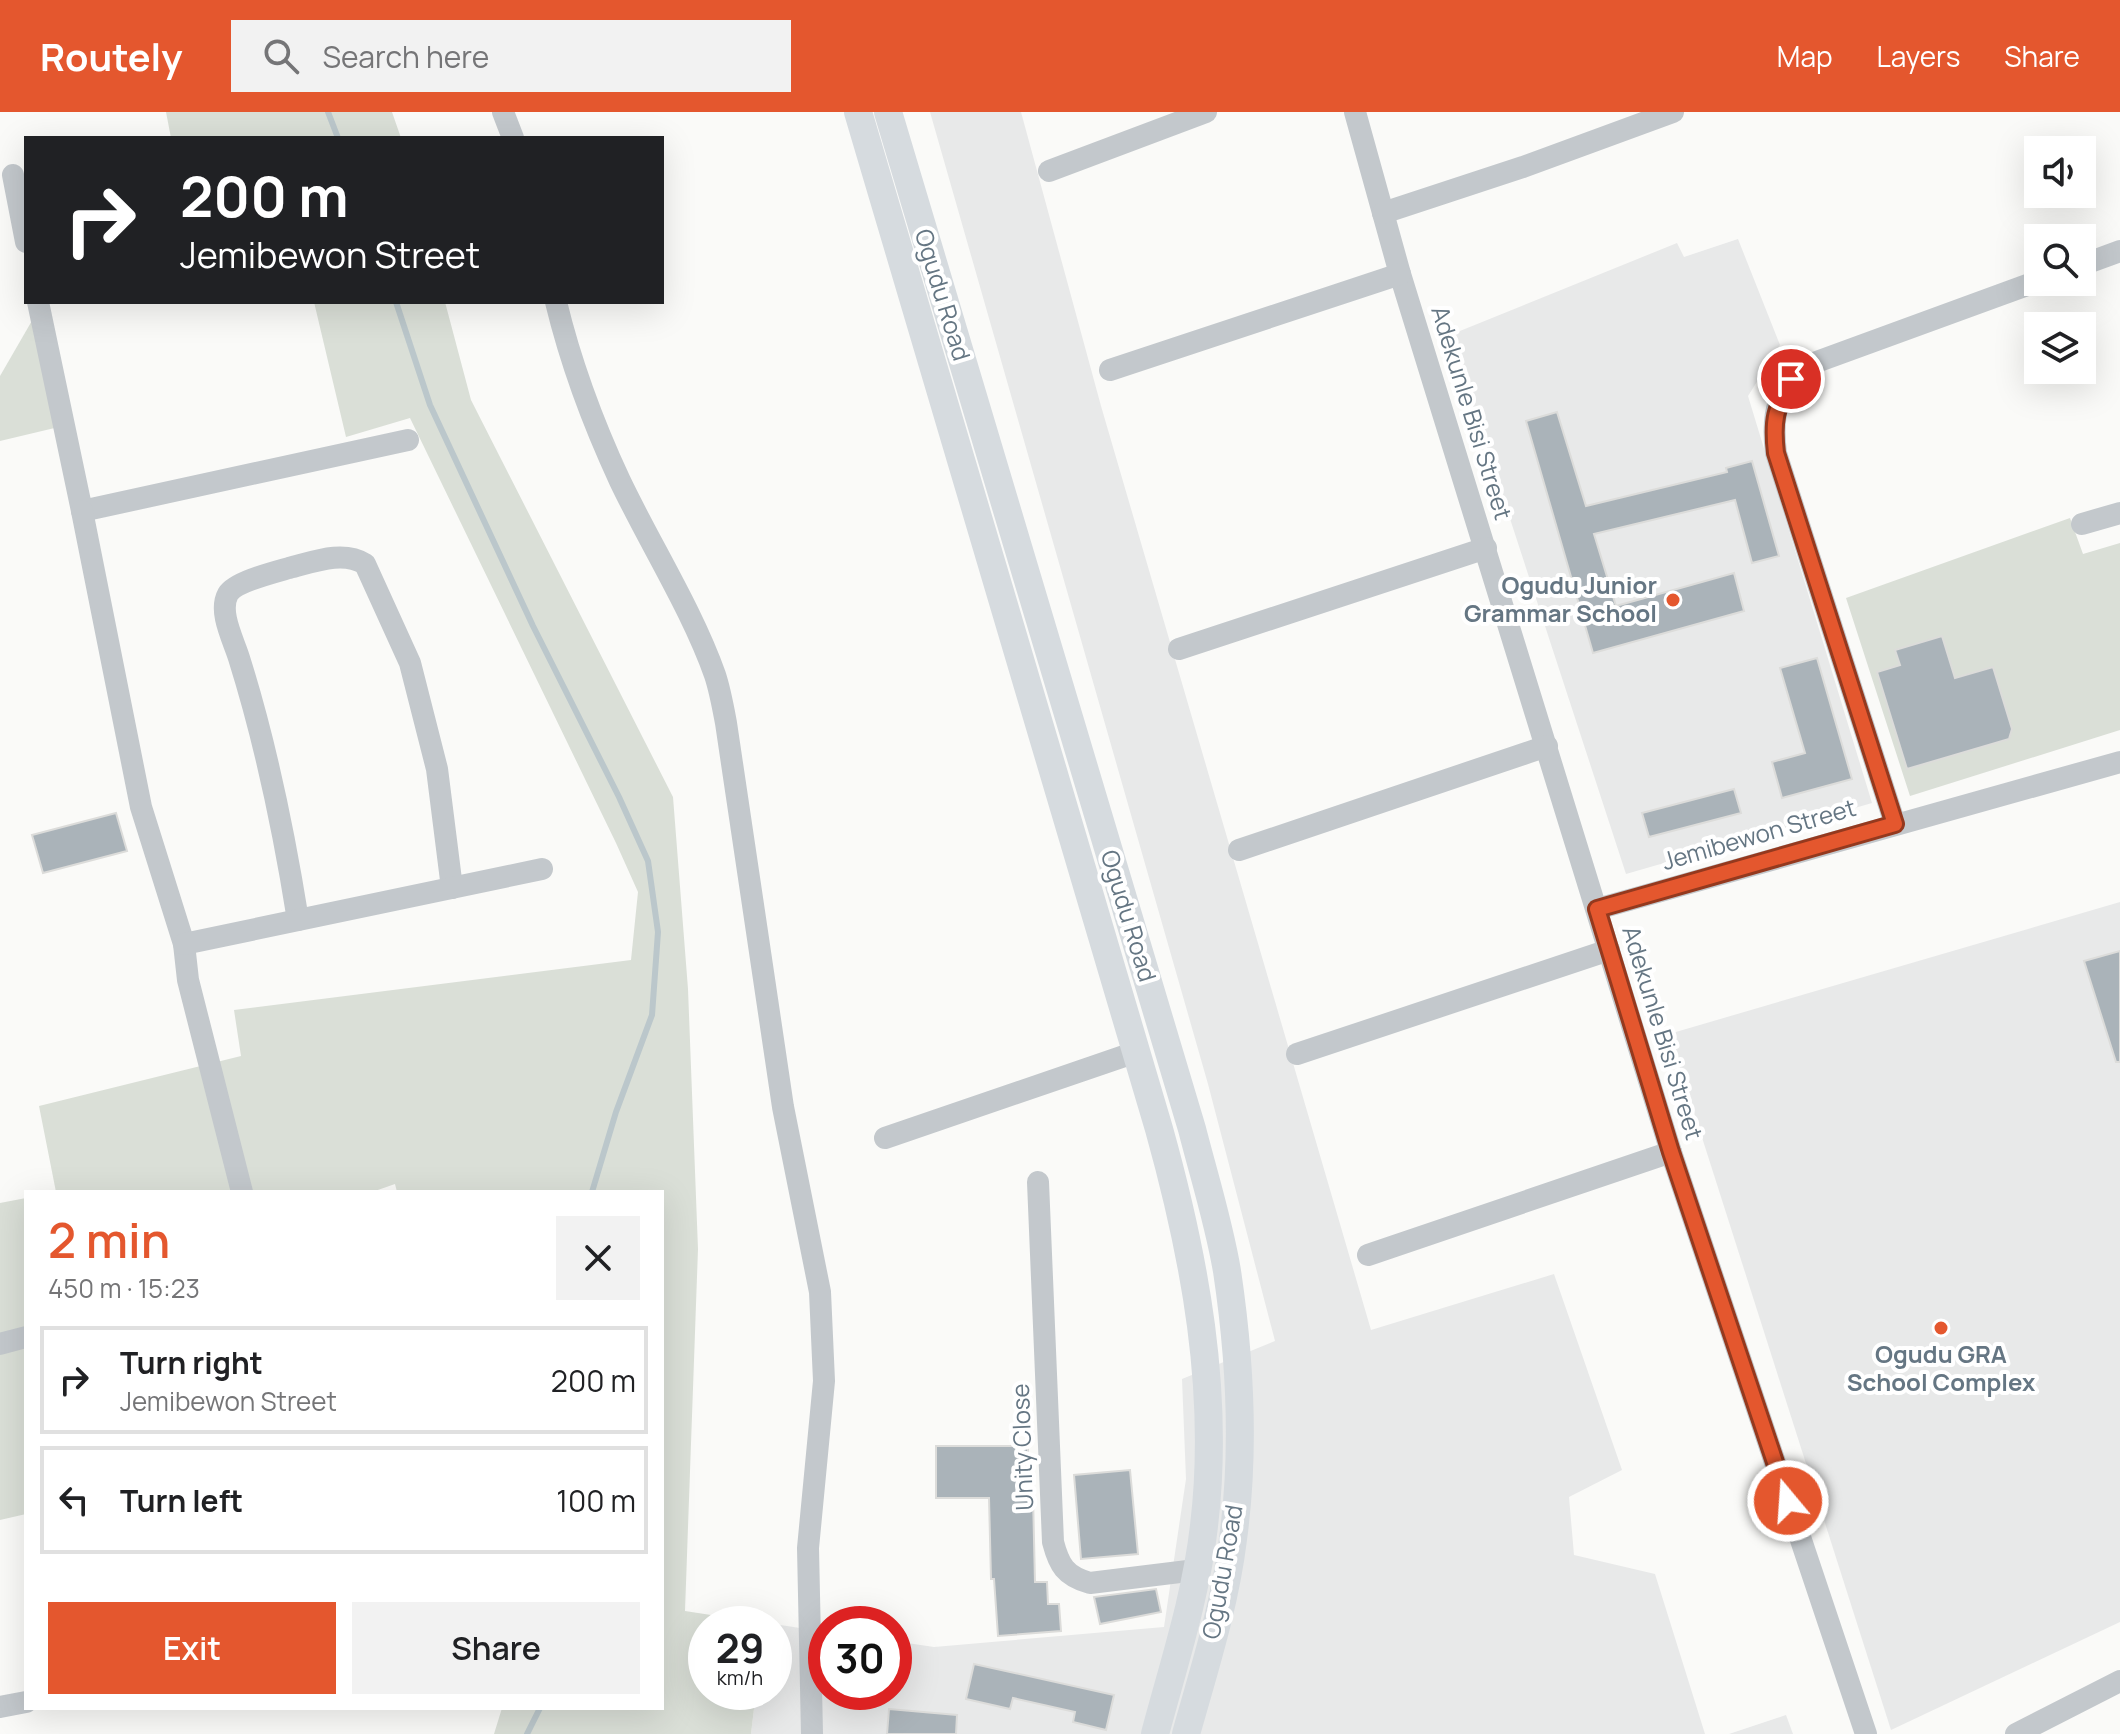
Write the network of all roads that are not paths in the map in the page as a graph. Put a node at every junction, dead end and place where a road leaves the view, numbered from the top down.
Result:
1 (503, 112) edge
2 (858, 112) edge
3 (888, 112) edge
4 (1206, 112) edge
5 (1355, 112) edge
6 (1673, 112) edge
7 (512, 136) edge
8 (1049, 171) dead end
9 (13, 175) dead end
10 (1383, 213) junction
11 (24, 232) edge
12 (2120, 251) edge
13 (2096, 260) edge
14 (1400, 274) junction
15 (2024, 286) edge
16 (38, 304) edge
17 (557, 304) edge
18 (1110, 370) dead end
19 (408, 440) dead end
20 (82, 511) junction
21 (2120, 513) edge
22 (2082, 524) dead end
23 (1486, 548) junction
24 (1179, 649) dead end
25 (1547, 746) junction
26 (2120, 762) edge
27 (1895, 824) junction
28 (1239, 850) dead end
29 (542, 869) dead end
30 (452, 888) junction
31 (1120, 889) junction
32 (1090, 896) junction
33 (1597, 909) junction
34 (298, 920) junction
35 (184, 944) junction
36 (1609, 950) junction
37 (1136, 1052) junction
38 (1297, 1054) dead end
39 (885, 1138) dead end
40 (1671, 1152) junction
41 (1038, 1182) dead end
42 (241, 1190) edge
43 (1368, 1255) dead end
44 (24, 1338) edge
45 (0, 1344) edge
46 (1196, 1570) junction
47 (2120, 1681) edge
48 (24, 1702) edge
49 (0, 1707) edge
50 (812, 1734) edge
51 (1155, 1734) edge
52 (1186, 1734) edge
53 (1866, 1734) edge
54 (2016, 1734) edge

1 - 7 street
2 - 32 main road, Ogudu Road
3 - 31 main road, Ogudu Road
4 - 8 street
5 - 10 street, Adekunle Bisi Street
6 - 10 street
9 - 11 street
10 - 14 street, Adekunle Bisi Street
12 - 13 street
14 - 18 street
14 - 23 street, Adekunle Bisi Street
15 - 27 street
16 - 20 street
17 - 50 street
19 - 20 street
20 - 35 street
21 - 22 street
23 - 24 street
23 - 25 street, Adekunle Bisi Street
25 - 28 street
25 - 33 street, Adekunle Bisi Street
26 - 27 street, Jemibewon Street
27 - 33 street, Jemibewon Street
29 - 30 street
30 - 34 street
30 - 34 street
31 - 32 main road
31 - 52 main road, Ogudu Road
32 - 37 main road, Ogudu Road
33 - 36 street, Adekunle Bisi Street
34 - 35 street
35 - 42 street
36 - 38 street
36 - 40 street, Adekunle Bisi Street
37 - 39 street
37 - 46 main road, Ogudu Road
40 - 43 street
40 - 53 street, Adekunle Bisi Street
41 - 46 street, Unity Close
44 - 45 street
46 - 51 main road, Ogudu Road
47 - 54 street
48 - 49 street

